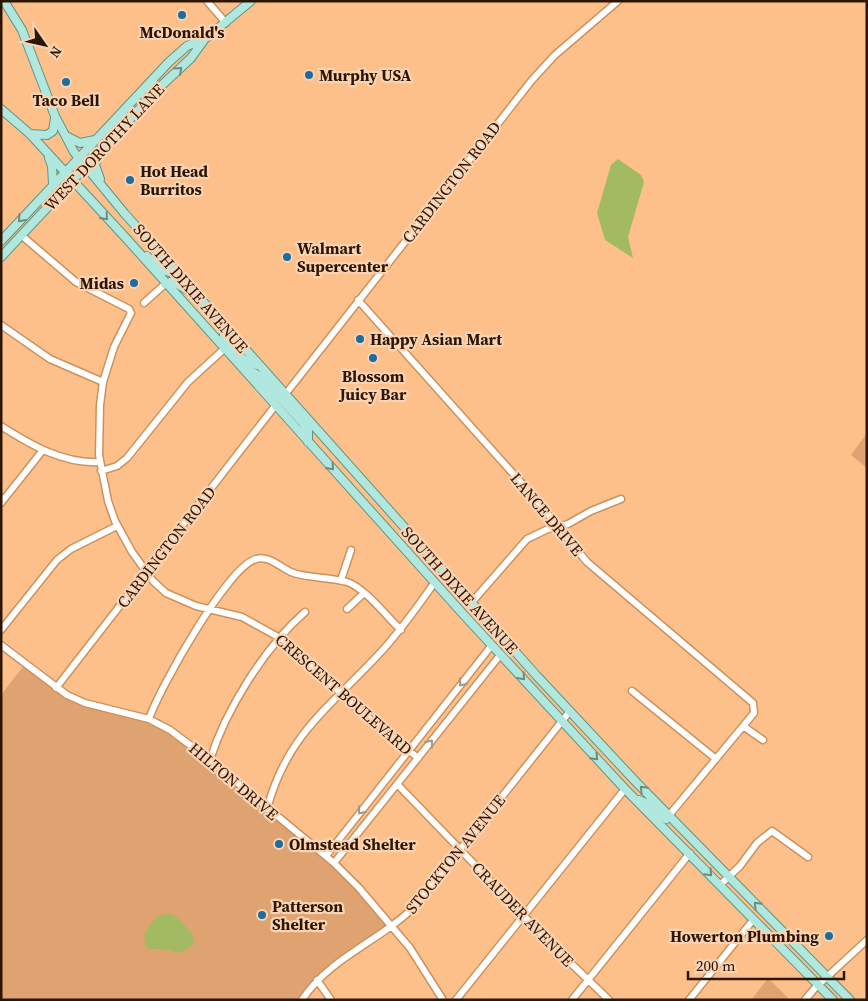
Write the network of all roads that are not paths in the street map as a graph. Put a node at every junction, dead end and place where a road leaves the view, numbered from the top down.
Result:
1 (4, 1) edge
2 (206, 1) edge
3 (252, 1) edge
4 (618, 1) edge
5 (226, 23) junction
6 (206, 38) junction
7 (1, 109) edge
8 (55, 116) junction
9 (30, 134) junction
10 (64, 135) junction
11 (95, 140) junction
12 (46, 151) junction
13 (100, 152) junction
14 (79, 158) junction
15 (86, 166) junction
16 (65, 172) junction
17 (72, 180) junction
18 (53, 184) junction
19 (102, 185) junction
20 (21, 236) junction
21 (125, 237) junction
22 (1, 241) edge
23 (1, 257) edge
24 (175, 269) junction
25 (165, 284) junction
26 (200, 298) junction
27 (358, 300) junction
28 (144, 303) dead end
29 (220, 322) junction
30 (1, 325) edge
31 (224, 349) junction
32 (259, 365) junction
33 (240, 366) junction
34 (103, 382) junction
35 (284, 396) junction
36 (276, 406) junction
37 (1, 426) edge
38 (308, 442) junction
39 (42, 450) junction
40 (100, 462) junction
41 (101, 471) junction
42 (621, 499) dead end
43 (1, 503) edge
44 (117, 526) junction
45 (559, 527) junction
46 (351, 550) dead end
47 (146, 572) junction
48 (341, 580) junction
49 (435, 582) junction
50 (364, 593) junction
51 (472, 602) junction
52 (348, 609) dead end
53 (210, 610) junction
54 (305, 612) dead end
55 (1, 630) edge
56 (401, 630) junction
57 (281, 638) junction
58 (1, 645) edge
59 (492, 645) junction
60 (501, 654) junction
61 (56, 688) junction
62 (632, 691) dead end
63 (339, 693) junction
64 (570, 711) junction
65 (149, 719) junction
66 (562, 721) junction
67 (744, 726) junction
68 (763, 740) dead end
69 (408, 751) junction
70 (418, 758) junction
71 (716, 759) junction
72 (210, 760) junction
73 (397, 784) junction
74 (625, 788) junction
75 (635, 798) junction
76 (267, 809) junction
77 (667, 818) junction
78 (460, 849) junction
79 (692, 855) junction
80 (326, 856) junction
81 (808, 857) dead end
82 (334, 863) junction
83 (728, 876) junction
84 (720, 885) junction
85 (524, 915) junction
86 (753, 920) junction
87 (392, 926) junction
88 (867, 940) edge
89 (828, 977) junction
90 (317, 980) junction
91 (588, 980) junction
92 (818, 985) junction
93 (302, 1000) edge
94 (330, 1000) edge
95 (443, 1000) edge
96 (456, 1000) edge
97 (572, 1000) edge
98 (609, 1000) edge
99 (689, 1000) edge
100 (805, 1000) edge
101 (833, 1000) edge
102 (850, 1000) edge

1 - 8 main road, SOUTH DIXIE AVENUE
2 - 5 street
3 - 5 main road, WEST DOROTHY LANE
4 - 27 street, CARDINGTON ROAD
5 - 6 main road, WEST DOROTHY LANE
6 - 11 main road, WEST DOROTHY LANE
13 -> 6 main road, WEST DOROTHY LANE
7 - 9 main road, SOUTH DIXIE AVENUE
8 - 9 main road
8 - 10 main road, SOUTH DIXIE AVENUE
9 - 12 main road, SOUTH DIXIE AVENUE
10 - 11 main road
10 - 14 main road, SOUTH DIXIE AVENUE
11 - 14 main road, WEST DOROTHY LANE
12 - 16 main road, SOUTH DIXIE AVENUE
12 - 18 main road
13 - 15 main road, WEST DOROTHY LANE
13 - 19 main road
14 - 15 main road, SOUTH DIXIE AVENUE
14 - 16 main road, WEST DOROTHY LANE
15 - 17 main road, WEST DOROTHY LANE
15 - 19 main road, SOUTH DIXIE AVENUE
16 - 17 main road, SOUTH DIXIE AVENUE
16 - 18 main road, WEST DOROTHY LANE
17 - 20 main road, WEST DOROTHY LANE
17 -> 21 main road, SOUTH DIXIE AVENUE
18 -> 22 main road, WEST DOROTHY LANE
19 - 24 main road, SOUTH DIXIE AVENUE
20 - 23 main road, WEST DOROTHY LANE
20 - 34 street, CRESCENT BOULEVARD
21 - 24 main road
21 - 25 main road, SOUTH DIXIE AVENUE
24 - 26 main road, SOUTH DIXIE AVENUE
25 - 26 main road
25 - 28 street
25 - 31 main road, SOUTH DIXIE AVENUE
26 - 29 main road, SOUTH DIXIE AVENUE
27 - 35 street, CARDINGTON ROAD
27 - 45 street, LANCE DRIVE
29 - 31 main road
29 - 32 main road, SOUTH DIXIE AVENUE
30 - 34 street
31 - 32 main road
31 - 33 main road, SOUTH DIXIE AVENUE
31 - 41 street
32 - 35 main road, SOUTH DIXIE AVENUE
33 - 35 main road
33 - 36 main road, SOUTH DIXIE AVENUE
34 - 40 street, CRESCENT BOULEVARD
35 - 38 main road
35 - 51 main road, SOUTH DIXIE AVENUE
36 - 38 main road, SOUTH DIXIE AVENUE
36 - 47 street, CARDINGTON ROAD
37 - 39 street
38 -> 49 main road, SOUTH DIXIE AVENUE
39 - 40 street
39 - 43 street
40 - 41 street, CRESCENT BOULEVARD
41 - 44 street, CRESCENT BOULEVARD
42 - 45 street
44 - 47 street, CRESCENT BOULEVARD
44 - 55 street
45 - 51 street
45 - 67 street, LANCE DRIVE
46 - 48 street
47 - 53 street, CRESCENT BOULEVARD
47 - 61 street, CARDINGTON ROAD
48 - 50 street
48 - 53 street
49 - 56 street
49 - 59 main road, SOUTH DIXIE AVENUE
50 - 52 street
50 - 56 street
51 - 64 main road, SOUTH DIXIE AVENUE
53 - 57 street, CRESCENT BOULEVARD
53 - 65 street
54 - 57 street
56 - 63 street
57 - 63 street, CRESCENT BOULEVARD
57 - 72 street
58 - 61 street, HILTON DRIVE
59 - 60 main road, SOUTH DIXIE AVENUE
59 -> 69 street
60 -> 66 main road, SOUTH DIXIE AVENUE
70 -> 60 street
61 - 65 street, HILTON DRIVE
62 - 71 street
63 - 69 street, CRESCENT BOULEVARD
63 - 76 street
64 - 66 street, STOCKTON AVENUE
77 -> 64 main road, SOUTH DIXIE AVENUE
65 - 72 street, HILTON DRIVE
66 -> 74 main road, SOUTH DIXIE AVENUE
66 - 78 street, STOCKTON AVENUE
67 - 68 street
67 - 71 street
69 - 70 street, CRESCENT BOULEVARD
69 -> 80 street
70 - 73 street
71 - 77 street
72 - 76 street, HILTON DRIVE
73 - 78 street, CRAUDER AVENUE
73 - 82 street
74 - 75 main road, SOUTH DIXIE AVENUE
74 - 85 street
75 - 77 main road
75 - 79 main road, SOUTH DIXIE AVENUE
76 - 80 street, HILTON DRIVE
77 - 79 main road
77 - 83 main road, SOUTH DIXIE AVENUE
78 - 85 street, CRAUDER AVENUE
78 - 87 street, STOCKTON AVENUE
79 -> 84 main road, SOUTH DIXIE AVENUE
79 - 91 street
80 - 82 street, HILTON DRIVE
81 - 83 street
82 - 87 street, HILTON DRIVE
83 - 84 street
89 -> 83 main road, SOUTH DIXIE AVENUE
84 - 86 main road, SOUTH DIXIE AVENUE
85 - 91 street, CRAUDER AVENUE
85 - 96 street
86 - 92 main road, SOUTH DIXIE AVENUE
86 - 99 street
87 - 90 street, STOCKTON AVENUE
87 - 95 street, HILTON DRIVE
88 - 89 street
89 - 92 street
89 - 102 main road, SOUTH DIXIE AVENUE
90 - 93 street, STOCKTON AVENUE
90 - 94 street
91 - 97 street
91 - 98 street, CRAUDER AVENUE
92 - 100 street
92 - 101 main road, SOUTH DIXIE AVENUE

